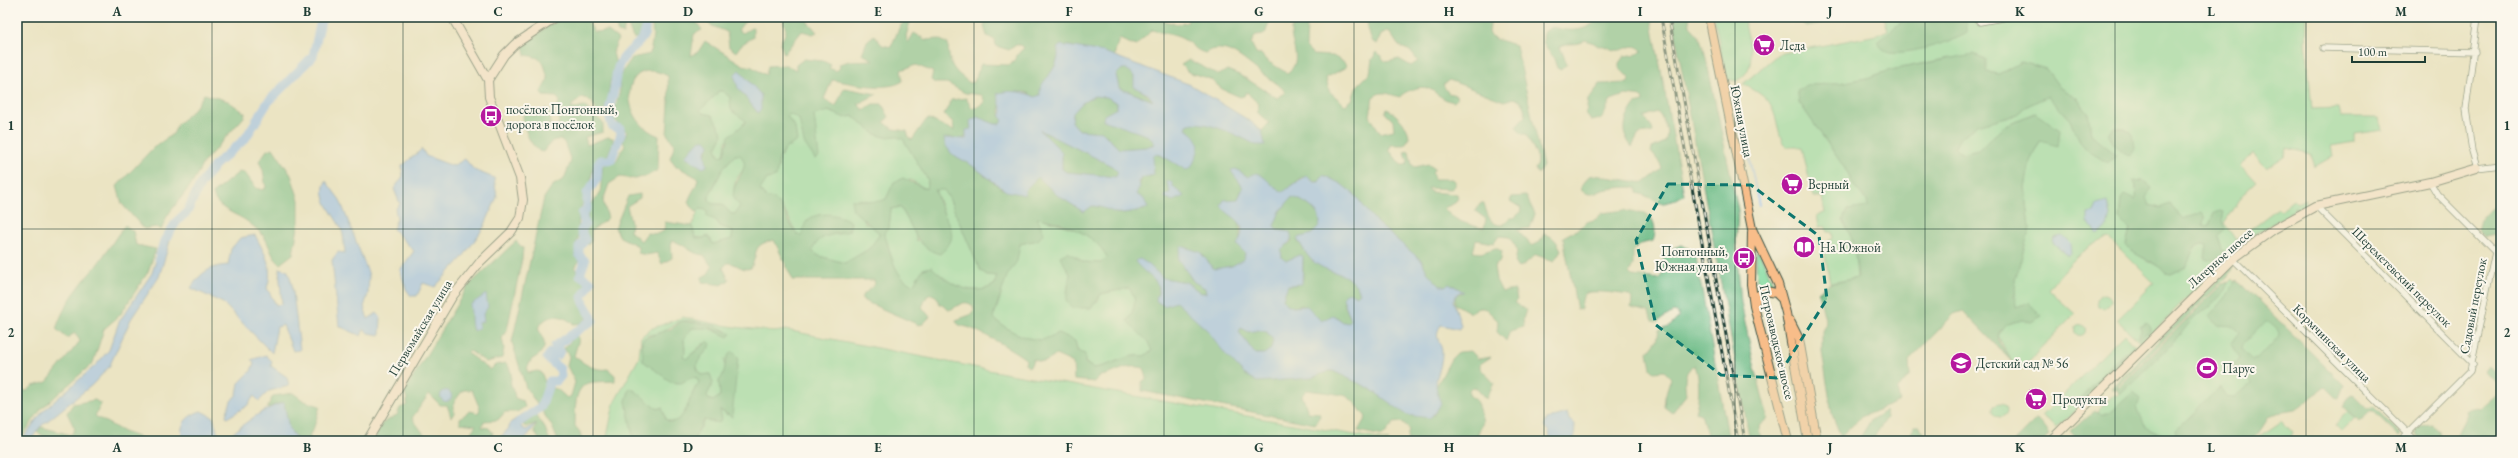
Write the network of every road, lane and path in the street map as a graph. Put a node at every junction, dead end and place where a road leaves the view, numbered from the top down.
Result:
1 (452, 17) edge
2 (556, 17) edge
3 (1709, 17) edge
4 (1975, 17) edge
5 (2008, 17) edge
6 (2478, 17) edge
7 (2323, 48) dead end
8 (2475, 52) junction
9 (488, 80) junction
10 (2501, 165) edge
11 (2477, 168) junction
12 (2430, 182) junction
13 (2316, 206) junction
14 (1752, 229) junction
15 (2233, 259) junction
16 (1782, 301) junction
17 (1754, 306) junction
18 (1786, 313) junction
19 (2473, 364) junction
20 (1779, 402) junction
21 (2408, 433) junction
22 (367, 441) edge
23 (1788, 441) edge
24 (1792, 441) edge
25 (1808, 441) edge
26 (1817, 441) edge
27 (2050, 441) edge
28 (2400, 441) edge
29 (2416, 441) edge

1 - 9 street
2 - 9 street
3 - 14 main road, Южная улица
4 - 5 street
6 - 8 street
7 - 8 street
8 - 11 street
9 - 22 street, Первомайская улица
10 - 11 street
11 - 12 street, Лагерное шоссе
12 - 13 street, Лагерное шоссе
12 - 19 street, Садовый переулок
13 - 15 street, Лагерное шоссе
13 - 19 street, Шереметевский переулок
14 - 16 main road, Петрозаводское шоссе
14 - 17 main road, Петрозаводское шоссе
15 - 21 street, Кормчинская улица
15 - 27 street, Лагерное шоссе
16 - 17 main road
16 - 18 main road, Петрозаводское шоссе
17 - 20 main road, Петрозаводское шоссе
18 - 25 main road, Петрозаводское шоссе
18 - 26 main road
19 - 21 street
20 - 23 main road, Петрозаводское шоссе
20 - 24 main road
21 - 28 street
21 - 29 street, Кормчинская улица

